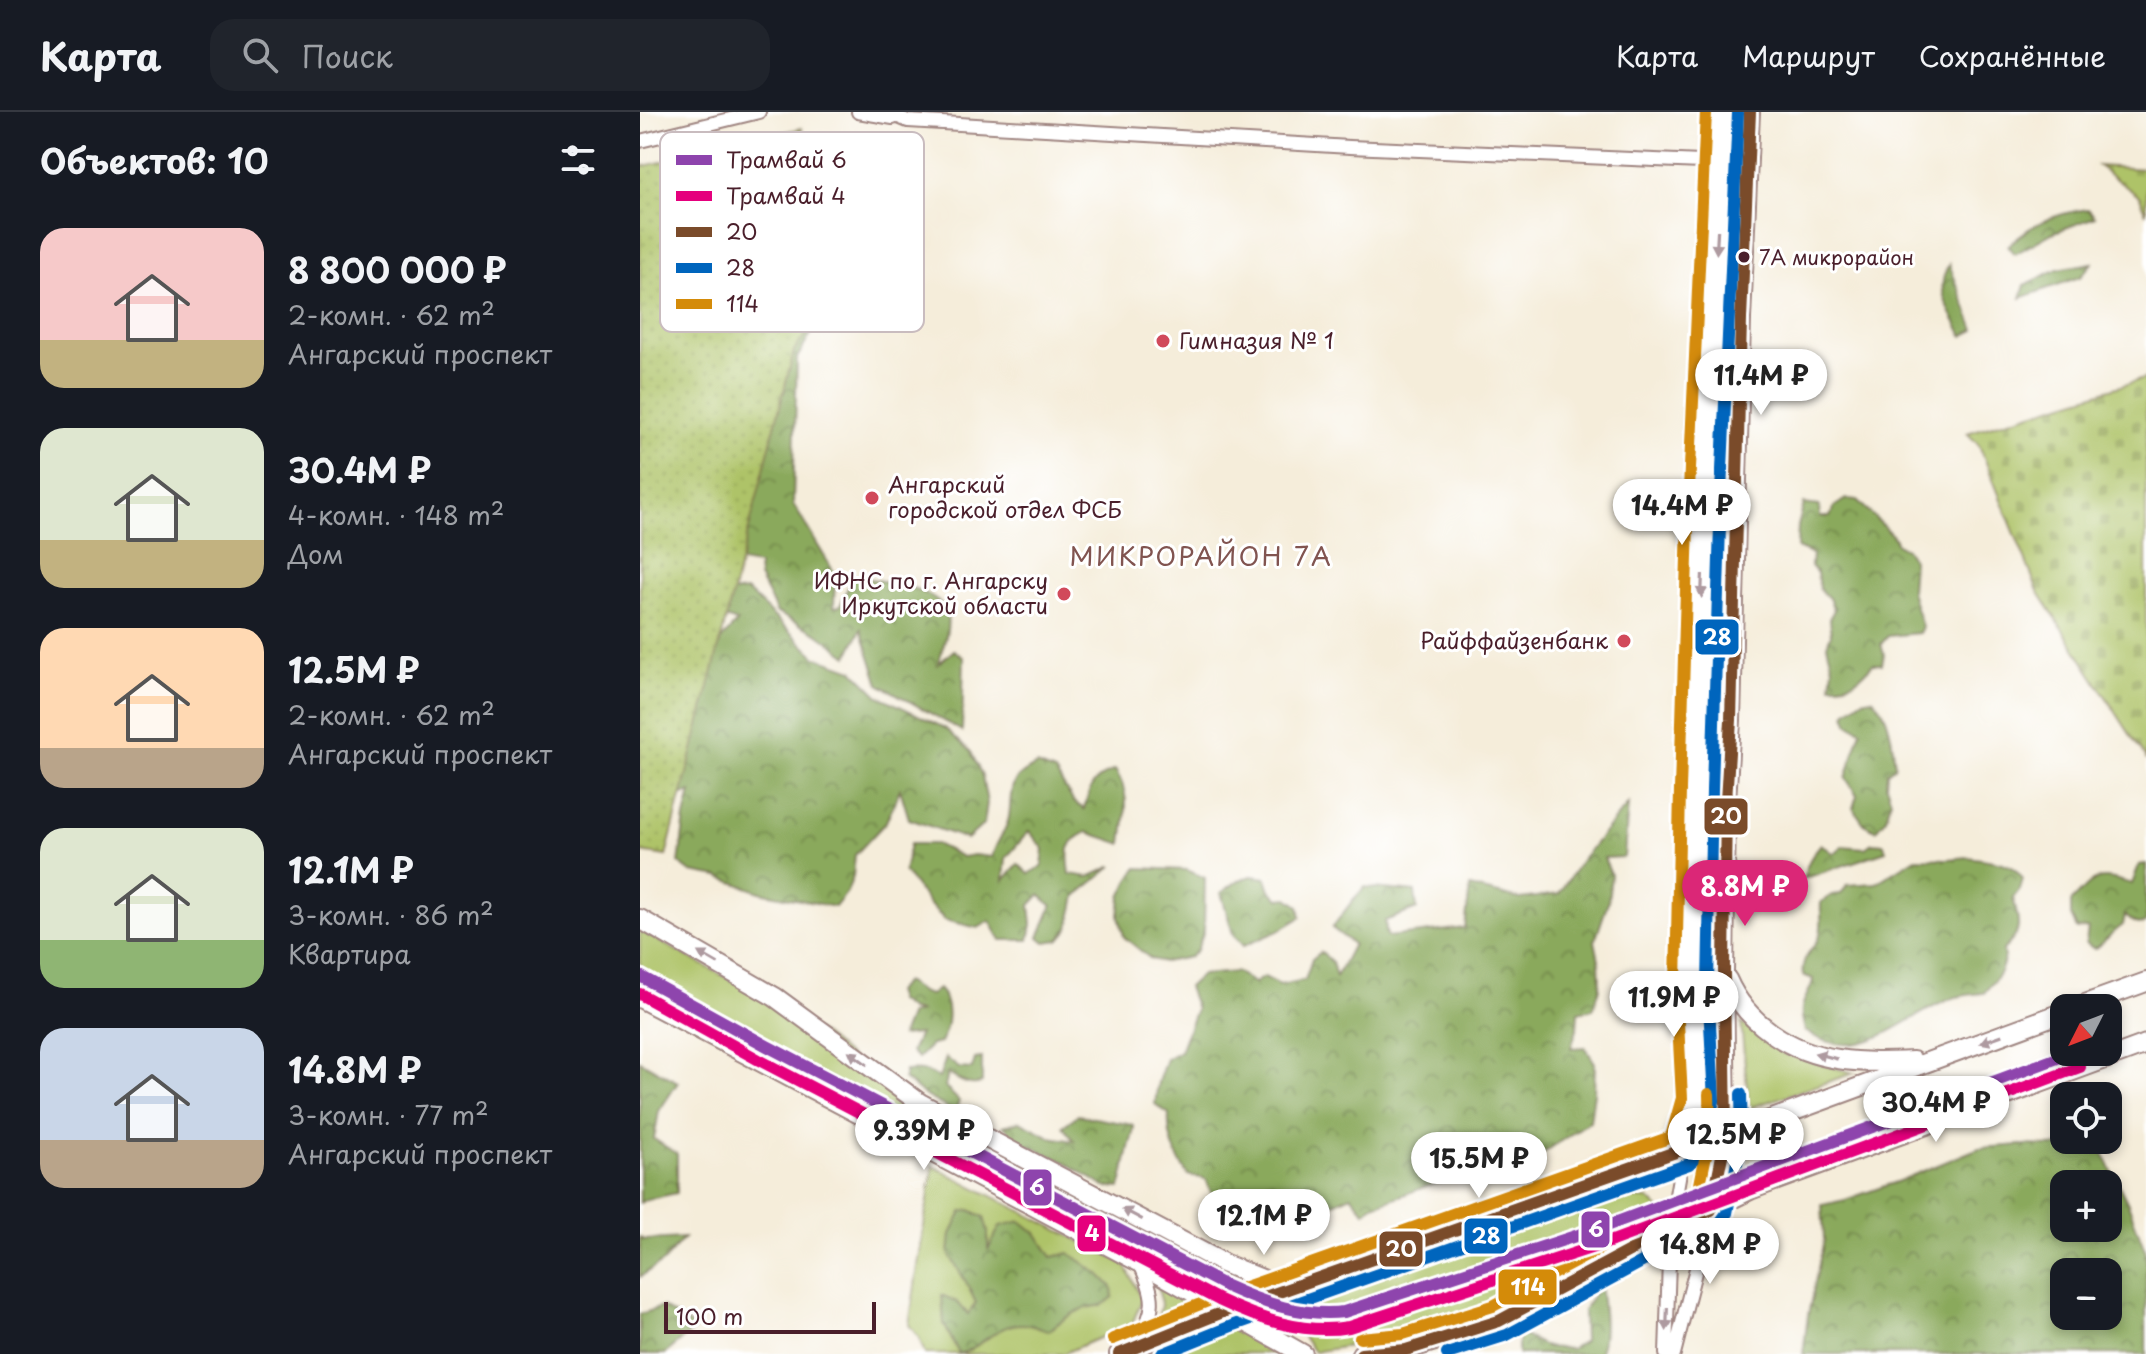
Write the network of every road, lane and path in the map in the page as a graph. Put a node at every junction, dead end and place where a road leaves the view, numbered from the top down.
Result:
1 (759, 112) edge
2 (858, 112) edge
3 (886, 112) edge
4 (1722, 112) edge
5 (1750, 112) edge
6 (908, 121) junction
7 (677, 132) edge
8 (660, 136) edge
9 (640, 141) edge
10 (1720, 164) junction
11 (1748, 164) junction
12 (640, 919) edge
13 (1693, 932) junction
14 (1724, 935) junction
15 (1724, 972) junction
16 (2146, 982) edge
17 (2113, 994) edge
18 (640, 998) edge
19 (2050, 1017) edge
20 (2146, 1044) edge
21 (1931, 1060) junction
22 (1726, 1136) junction
23 (1684, 1149) junction
24 (1711, 1210) junction
25 (1670, 1229) junction
26 (1139, 1262) junction
27 (1287, 1289) junction
28 (1228, 1310) junction
29 (1127, 1351) edge
30 (1303, 1354) edge
31 (1361, 1354) edge
32 (1666, 1354) edge
33 (1674, 1354) edge

1 - 7 street
2 - 6 street
3 - 6 street
4 - 10 main road
5 - 11 main road
6 - 10 street
8 - 9 street
10 - 11 street
10 -> 13 main road
11 - 14 main road
27 -> 12 main road
13 - 14 main road
13 - 23 main road
14 - 15 main road
21 -> 15 main road
15 - 22 main road
16 - 17 main road
18 - 26 main road
19 -> 21 main road
20 - 24 main road
21 - 22 main road
22 - 23 main road
22 - 24 street
23 - 25 street
23 - 27 main road
24 - 25 main road
24 - 33 street
25 - 31 main road
25 -> 32 street
26 - 28 main road
26 - 29 street
27 - 28 main road
28 - 29 main road
28 - 30 main road

